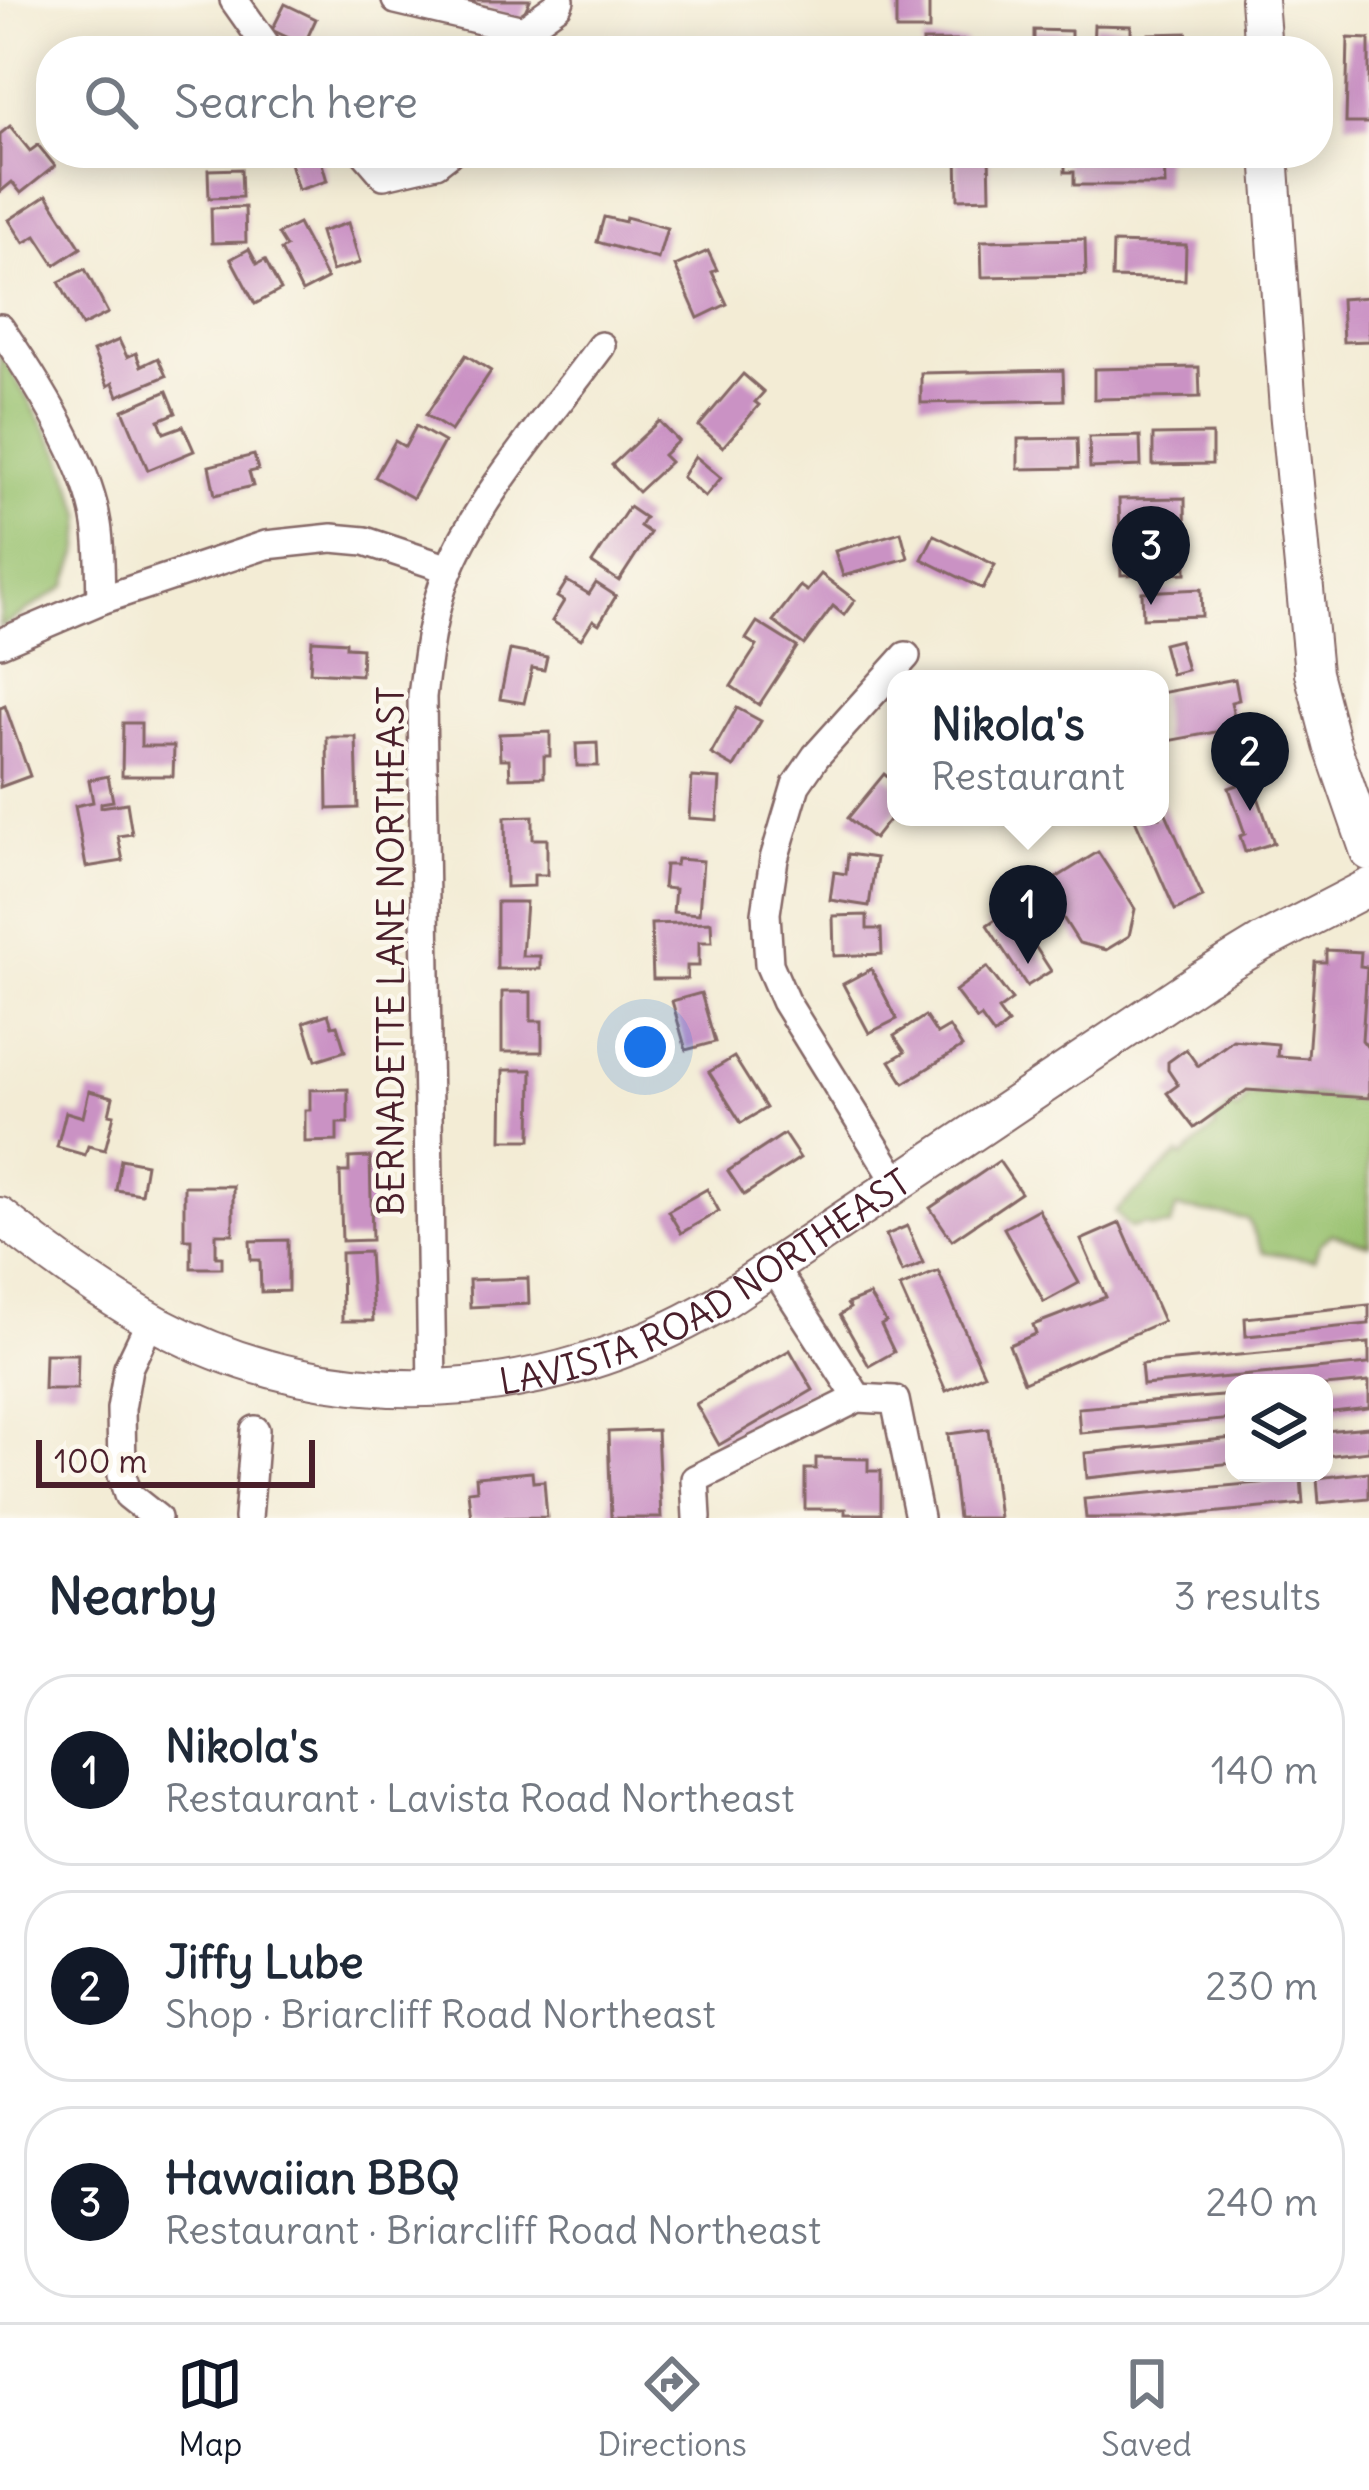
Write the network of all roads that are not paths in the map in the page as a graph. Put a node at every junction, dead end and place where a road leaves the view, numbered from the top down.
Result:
1 (234, 0) edge
2 (396, 0) edge
3 (560, 0) edge
4 (1259, 0) edge
5 (260, 36) edge
6 (529, 36) edge
7 (534, 36) edge
8 (1262, 36) edge
9 (378, 168) edge
10 (414, 168) edge
11 (1271, 168) edge
12 (0, 328) edge
13 (601, 346) dead end
14 (448, 569) junction
15 (101, 600) junction
16 (0, 643) edge
17 (906, 656) dead end
18 (893, 670) edge
19 (887, 677) edge
20 (1369, 852) edge
21 (1369, 887) edge
22 (898, 1184) junction
23 (0, 1216) edge
24 (775, 1270) junction
25 (151, 1320) junction
26 (431, 1390) junction
27 (858, 1398) junction
28 (255, 1430) dead end
29 (157, 1518) edge
30 (248, 1518) edge
31 (697, 1518) edge
32 (919, 1518) edge

1 - 5 street
2 - 6 street
3 - 7 street
4 - 8 main road
9 - 10 street
11 - 20 main road
12 - 15 street
13 - 14 street, BERNADETTE LANE NORTHEAST
14 - 15 street
14 - 26 street, BERNADETTE LANE NORTHEAST
15 - 16 street
17 - 18 street
19 - 22 street
21 - 22 main road, LAVISTA ROAD NORTHEAST
22 - 24 main road, LAVISTA ROAD NORTHEAST
23 - 25 main road, LAVISTA ROAD NORTHEAST
24 - 26 main road, LAVISTA ROAD NORTHEAST
24 - 27 street
25 - 26 main road, LAVISTA ROAD NORTHEAST
25 - 29 street
27 - 31 street
27 - 32 street
28 - 30 street

